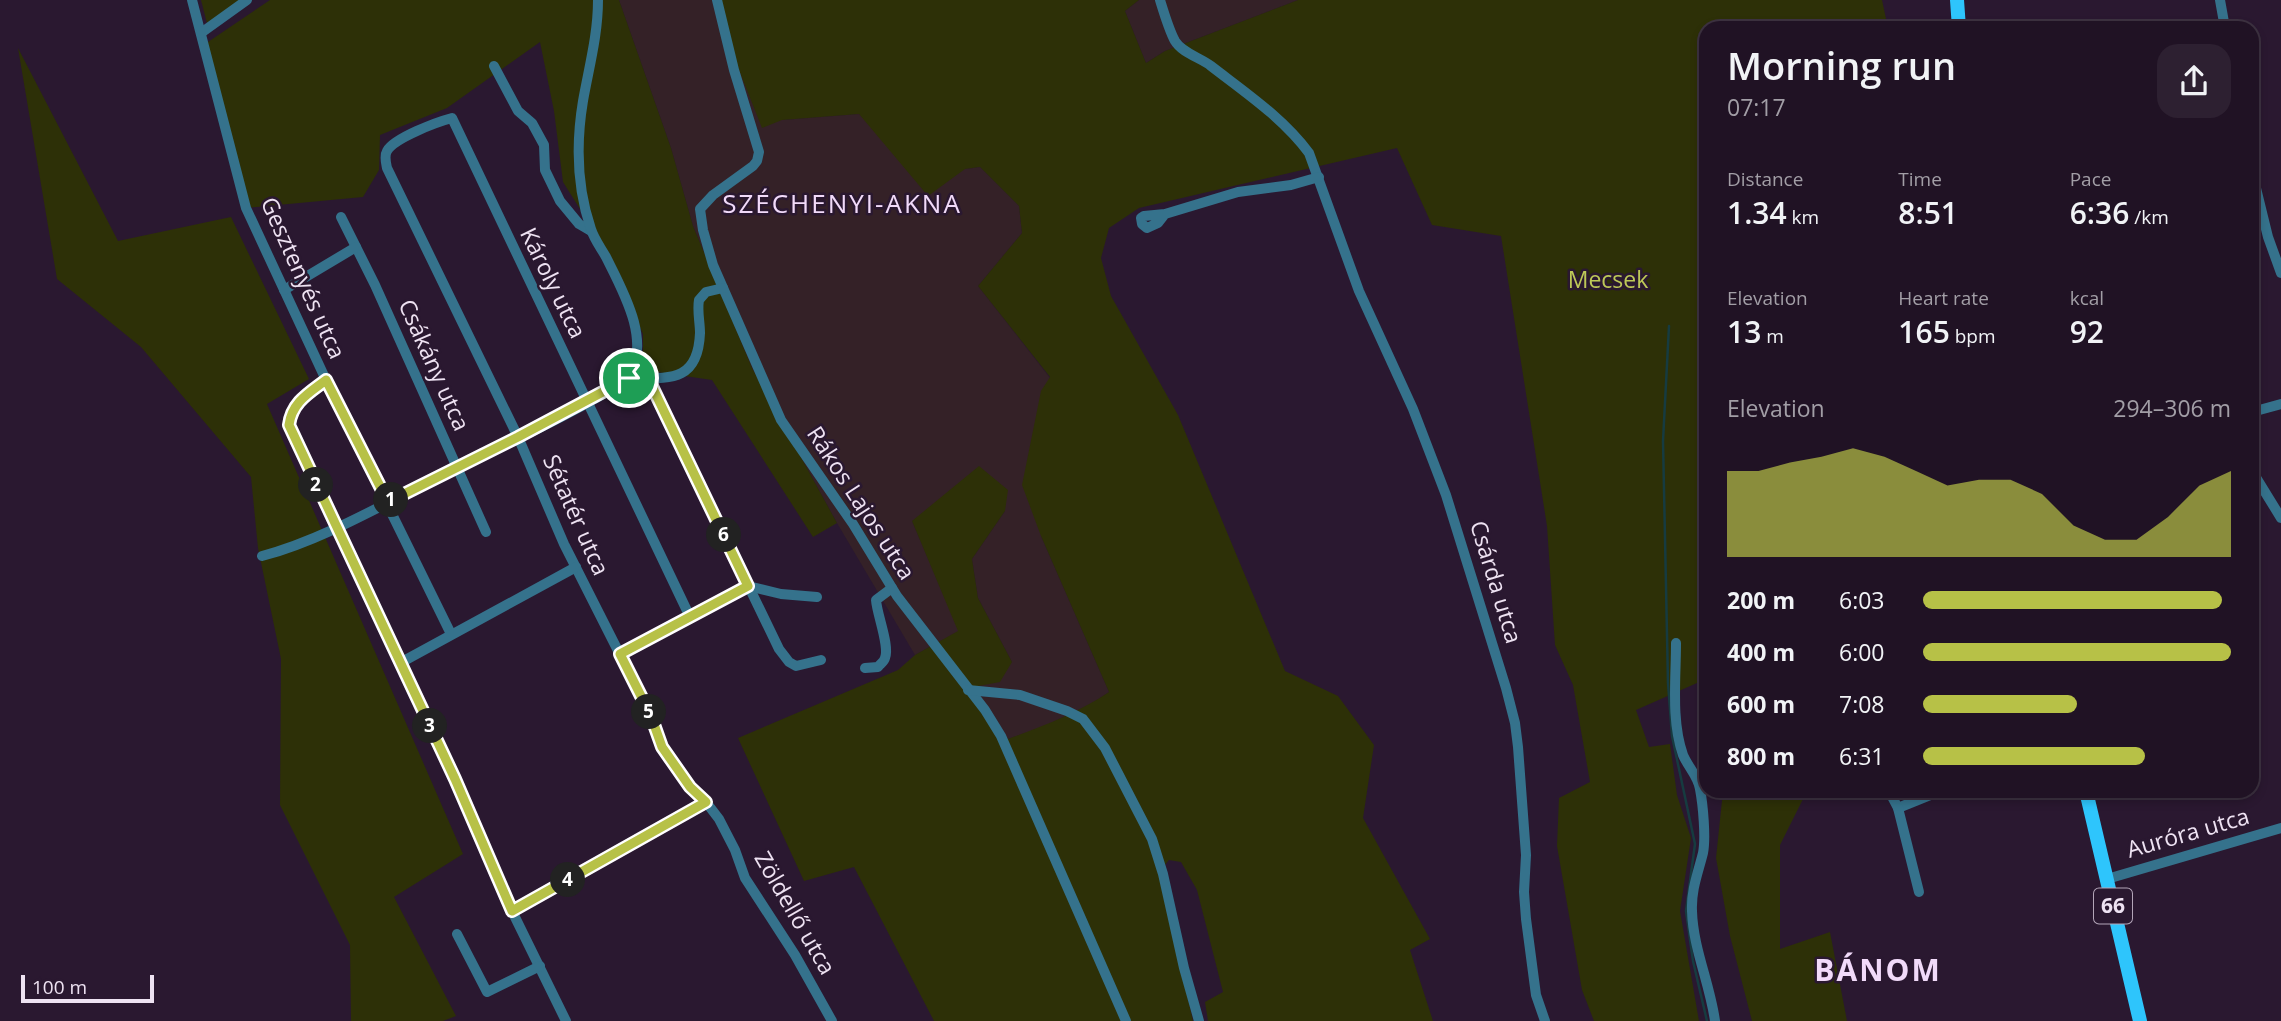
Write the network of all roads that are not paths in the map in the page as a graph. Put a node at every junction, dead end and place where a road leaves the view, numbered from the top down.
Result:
1 (192, 0) edge
2 (247, 0) edge
3 (598, 0) edge
4 (717, 0) edge
5 (1160, 0) edge
6 (1957, 0) edge
7 (2220, 0) edge
8 (1958, 21) edge
9 (2224, 21) edge
10 (201, 33) junction
11 (494, 66) dead end
12 (452, 118) joint
13 (1319, 177) junction
14 (2259, 200) edge
15 (1165, 214) dead end
16 (341, 217) dead end
17 (591, 230) junction
18 (356, 247) junction
19 (2281, 273) edge
20 (723, 288) junction
21 (284, 290) junction
22 (629, 378) junction
23 (648, 378) junction
24 (326, 380) junction
25 (588, 401) junction
26 (2281, 404) edge
27 (2259, 410) edge
28 (518, 437) junction
29 (457, 467) junction
30 (2259, 482) edge
31 (388, 502) junction
32 (2281, 518) edge
33 (337, 526) junction
34 (486, 532) dead end
35 (262, 556) dead end
36 (576, 567) junction
37 (748, 586) junction
38 (892, 588) junction
39 (817, 597) dead end
40 (690, 617) junction
41 (451, 634) junction
42 (1676, 643) dead end
43 (620, 654) junction
44 (821, 660) dead end
45 (400, 663) junction
46 (865, 668) dead end
47 (968, 690) junction
48 (1699, 785) edge
49 (1701, 798) edge
50 (1893, 798) edge
51 (1923, 798) edge
52 (2089, 798) edge
53 (706, 802) junction
54 (1898, 808) junction
55 (2281, 828) edge
56 (2107, 879) junction
57 (1919, 892) dead end
58 (512, 911) junction
59 (457, 934) dead end
60 (540, 966) junction
61 (566, 1021) edge
62 (832, 1021) edge
63 (1126, 1021) edge
64 (1199, 1021) edge
65 (1545, 1021) edge
66 (1715, 1021) edge
67 (2140, 1021) edge

1 - 10 street, Gesztenyés utca
2 - 10 street
3 - 17 street
4 - 20 street, Rákos Lajos utca
5 - 13 street, Csárda utca
6 - 8 main road
7 - 9 street
10 - 21 street, Gesztenyés utca
11 - 17 street
12 - 25 street, Károly utca
12 - 28 street, Sétatér utca
13 - 15 street
13 - 65 street, Csárda utca
14 - 19 street
16 - 18 street, Csákány utca
17 - 22 street
18 - 21 street
18 - 29 street, Csákány utca
20 - 23 street
20 - 38 street, Rákos Lajos utca
21 - 24 street, Gesztenyés utca
22 - 23 street
22 - 25 street
23 - 37 street
24 - 31 street, Gesztenyés utca
24 - 33 street
25 - 28 street
25 - 40 street, Károly utca
26 - 27 street
28 - 29 street
28 - 36 street, Sétatér utca
29 - 31 street
29 - 34 street, Csákány utca
30 - 32 street
31 - 33 street
31 - 41 street, Gesztenyés utca
33 - 35 street
33 - 45 street
36 - 41 street
36 - 43 street, Sétatér utca
37 - 39 street
37 - 40 street
37 - 44 street
38 - 46 street
38 - 47 street, Rákos Lajos utca
40 - 43 street
41 - 45 street
42 - 48 street
43 - 53 street, Sétatér utca
45 - 58 street
47 - 63 street, Rákos Lajos utca
47 - 64 street
49 - 66 street
50 - 54 street
51 - 54 street
52 - 56 main road, 66
53 - 58 street
53 - 62 street, Zöldellő utca
54 - 57 street
55 - 56 street, Auróra utca
56 - 67 main road, 66
58 - 60 street
59 - 60 street
60 - 61 street

